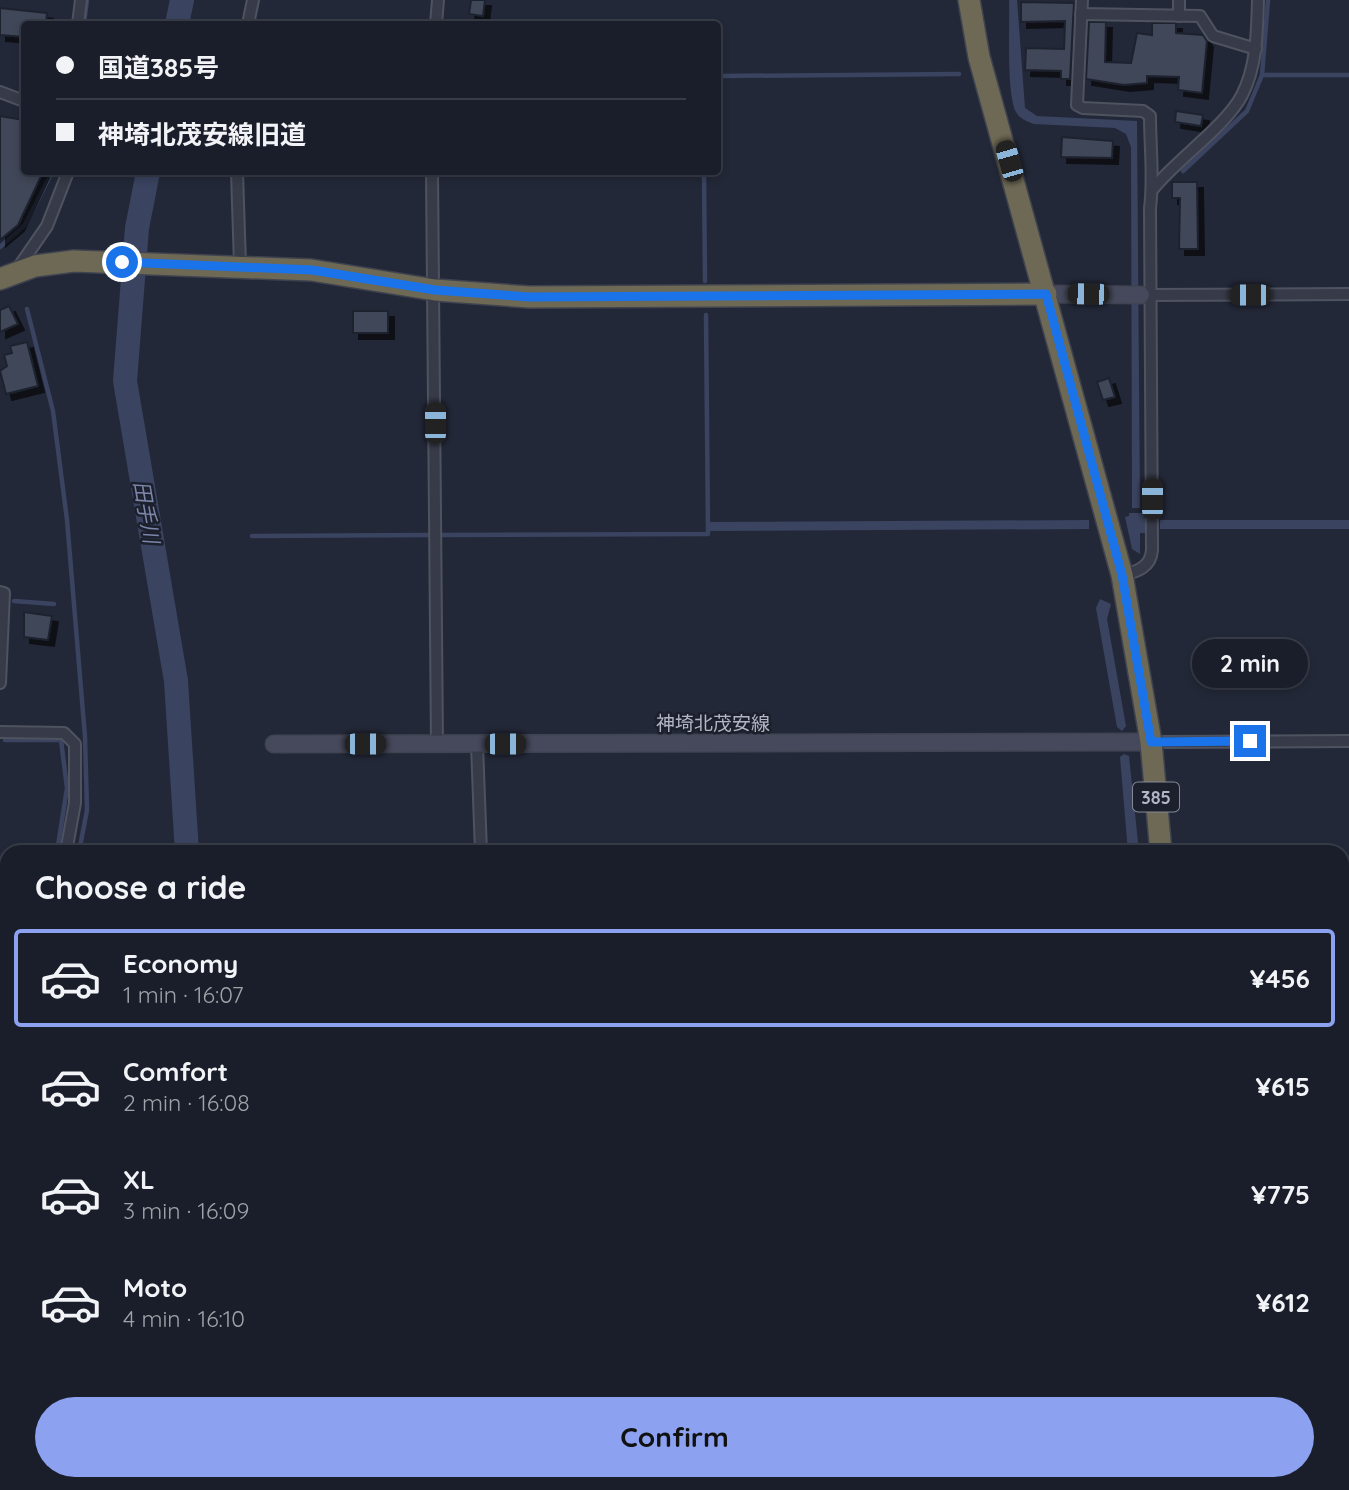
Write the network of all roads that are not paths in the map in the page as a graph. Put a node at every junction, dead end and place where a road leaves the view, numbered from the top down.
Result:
1 (80, 0) edge
2 (253, 0) edge
3 (438, 0) edge
4 (969, 0) edge
5 (1082, 0) edge
6 (1179, 0) edge
7 (1258, 0) edge
8 (1081, 14) junction
9 (1179, 16) junction
10 (78, 21) edge
11 (249, 21) edge
12 (436, 21) edge
13 (1256, 48) junction
14 (0, 92) edge
15 (21, 101) edge
16 (67, 175) edge
17 (237, 175) edge
18 (432, 175) edge
19 (1153, 189) junction
20 (240, 265) junction
21 (7, 276) edge
22 (435, 290) junction
23 (1046, 294) junction
24 (1349, 294) edge
25 (1140, 295) junction
26 (1122, 575) junction
27 (0, 592) edge
28 (0, 683) edge
29 (0, 732) edge
30 (1349, 741) edge
31 (1151, 742) junction
32 (274, 744) dead end
33 (437, 744) junction
34 (477, 744) junction
35 (67, 845) edge
36 (481, 845) edge
37 (1160, 845) edge

1 - 10 street
2 - 11 street
3 - 12 street
4 - 23 highway, 385
5 - 8 street
6 - 9 street
7 - 13 street
8 - 9 street
8 - 19 street
9 - 13 street
13 - 19 street
14 - 15 street
16 - 21 street
17 - 20 street
18 - 22 street
19 - 25 street
20 - 21 highway
20 - 22 highway
22 - 23 highway
22 - 33 street
23 - 25 main road
23 - 26 highway, 385
24 - 25 street
25 - 26 street
26 - 31 highway, 385
27 - 28 street
29 - 35 street
30 - 31 street
31 - 34 main road, 神埼北茂安線
31 - 37 highway, 385
32 - 33 main road, 神埼北茂安線
33 - 34 main road, 神埼北茂安線
34 - 36 street

